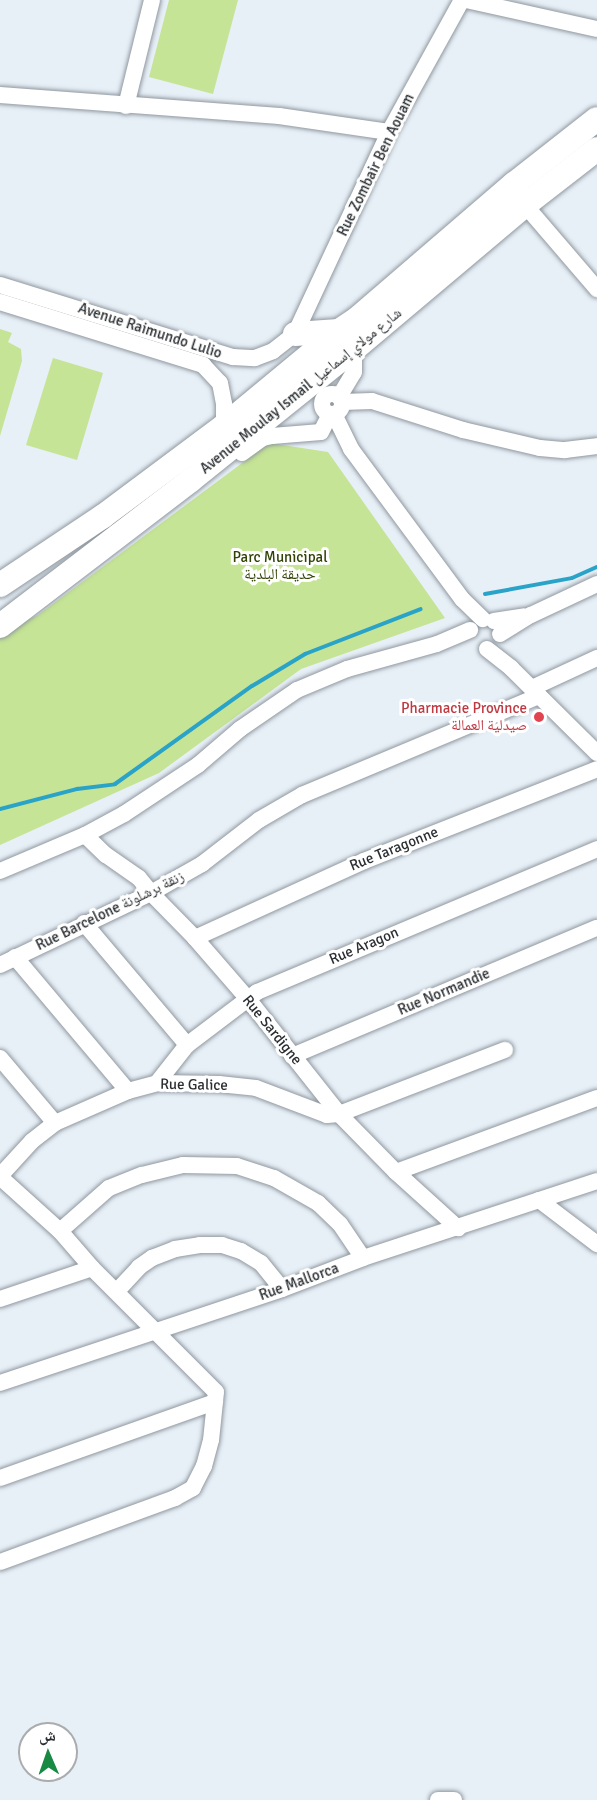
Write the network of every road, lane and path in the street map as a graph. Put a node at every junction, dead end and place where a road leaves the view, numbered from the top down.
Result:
1 (152, 0) edge
2 (464, 0) edge
3 (597, 29) edge
4 (0, 95) edge
5 (126, 106) junction
6 (597, 119) edge
7 (389, 132) junction
8 (597, 149) edge
9 (525, 205) junction
10 (0, 285) edge
11 (597, 289) edge
12 (0, 302) edge
13 (339, 331) junction
14 (296, 334) junction
15 (354, 349) junction
16 (336, 407) junction
17 (224, 426) junction
18 (314, 435) junction
19 (597, 446) edge
20 (350, 447) junction
21 (194, 478) junction
22 (597, 584) edge
23 (0, 585) edge
24 (0, 626) edge
25 (485, 633) junction
26 (597, 658) edge
27 (535, 692) junction
28 (597, 753) edge
29 (597, 769) edge
30 (85, 835) junction
31 (597, 849) edge
32 (0, 871) edge
33 (151, 893) junction
34 (84, 923) junction
35 (597, 928) edge
36 (195, 938) junction
37 (8, 961) edge
38 (248, 999) junction
39 (187, 1044) junction
40 (505, 1050) dead end
41 (292, 1056) junction
42 (0, 1058) edge
43 (158, 1083) junction
44 (128, 1091) junction
45 (597, 1098) edge
46 (339, 1114) junction
47 (55, 1123) junction
48 (396, 1172) junction
49 (0, 1176) edge
50 (597, 1181) edge
51 (539, 1200) junction
52 (458, 1228) junction
53 (60, 1231) junction
54 (597, 1244) edge
55 (363, 1257) junction
56 (92, 1268) junction
57 (282, 1289) junction
58 (117, 1291) junction
59 (0, 1299) edge
60 (158, 1331) junction
61 (0, 1383) edge
62 (216, 1397) junction
63 (0, 1478) edge
64 (0, 1562) edge
65 (438, 1800) edge
66 (454, 1800) edge

1 - 5 street
2 - 3 street
2 - 7 street, Rue Zombair Ben Aouam
4 - 5 street
5 - 7 street
6 - 13 highway, Avenue Moulay Ismail شارع مولاي إسماعيل
7 - 14 street, Rue Zombair Ben Aouam
8 - 9 highway, Avenue Moulay Ismail شارع مولاي إسماعيل
9 - 11 street
9 - 15 highway, Avenue Moulay Ismail شارع مولاي إسماعيل
10 - 14 street, Avenue Raimundo Lulio
12 - 17 street, Avenue Raimundo Lulio
13 - 14 highway
13 - 17 highway, Avenue Moulay Ismail شارع مولاي إسماعيل
15 - 16 street
15 - 21 highway, Avenue Moulay Ismail شارع مولاي إسماعيل
16 - 18 street
16 - 19 street
16 - 20 street
17 - 23 highway, Avenue Moulay Ismail شارع مولاي إسماعيل
18 - 20 street
18 - 21 street
20 - 25 street
21 - 24 highway, Avenue Moulay Ismail شارع مولاي إسماعيل
22 - 25 street
25 - 27 street
25 - 30 street
26 - 27 street, Rue Barcelone زنقة برشلونة
27 - 28 street
27 - 33 street, Rue Barcelone زنقة برشلونة
29 - 36 street, Rue Taragonne
30 - 32 street
30 - 33 street, Rue Sardigne
31 - 38 street, Rue Aragon
33 - 34 street, Rue Barcelone زنقة برشلونة
33 - 36 street, Rue Sardigne
34 - 37 street, Rue Barcelone زنقة برشلونة
34 - 39 street
35 - 41 street, Rue Normandie
36 - 38 street, Rue Sardigne
37 - 44 street
38 - 39 street, Rue Aragon
38 - 41 street, Rue Sardigne
39 - 43 street, Rue Aragon
40 - 46 street
41 - 46 street, Rue Sardigne
42 - 47 street
43 - 44 street, Rue Galice
43 - 46 street, Rue Galice
44 - 47 street, Rue Galice
45 - 48 street
46 - 48 street, Rue Sardigne
47 - 49 street, Rue Galice
48 - 52 street, Rue Sardigne
49 - 53 street
50 - 51 street, Rue Mallorca
51 - 52 street, Rue Mallorca
51 - 54 street
52 - 55 street, Rue Mallorca
53 - 55 street
53 - 56 street
55 - 57 street, Rue Mallorca
56 - 58 street
56 - 59 street
57 - 58 street
57 - 60 street, Rue Mallorca
58 - 60 street
60 - 61 street, Rue Mallorca
60 - 62 street
62 - 63 street
62 - 64 street
65 - 66 street

